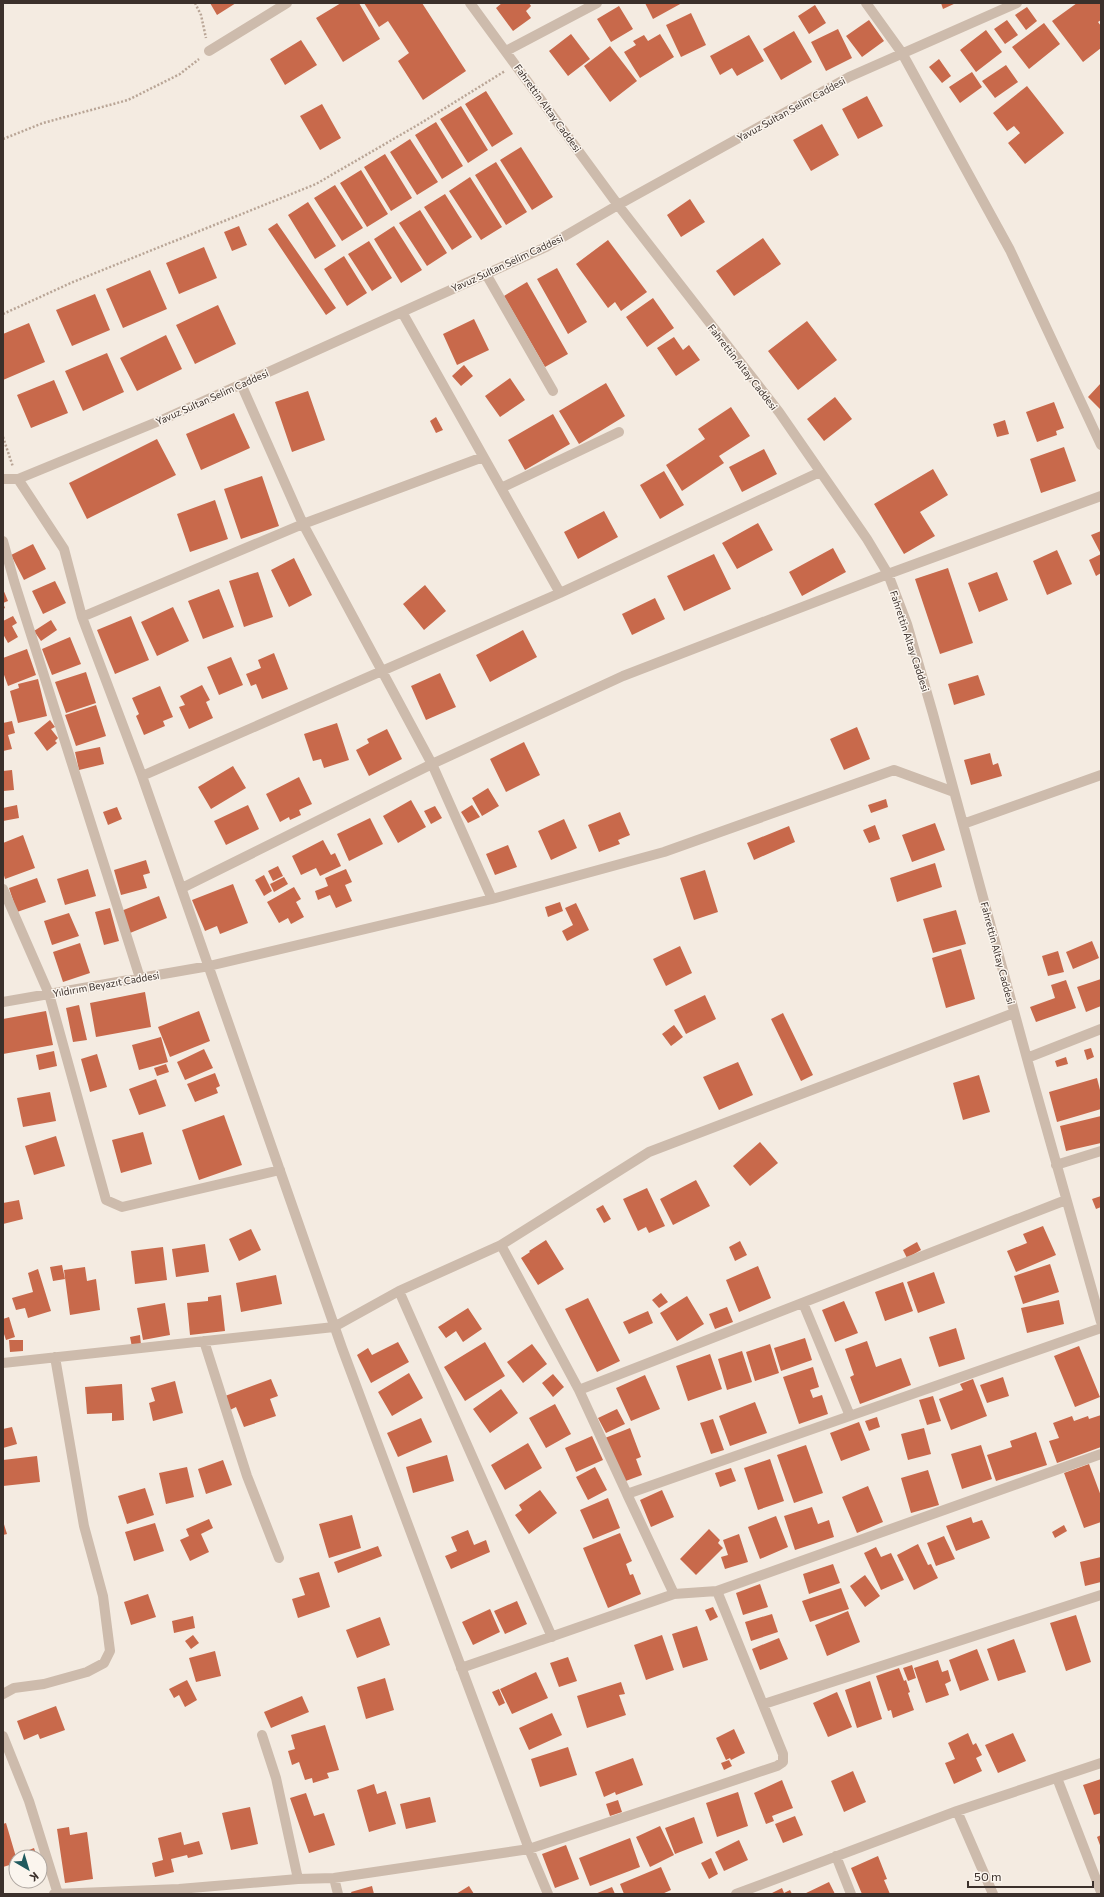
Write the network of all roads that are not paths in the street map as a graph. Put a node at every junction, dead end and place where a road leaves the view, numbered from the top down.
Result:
1 (287, 3) edge
2 (470, 3) edge
3 (597, 3) edge
4 (866, 3) edge
5 (1017, 3) edge
6 (209, 51) road end
7 (506, 51) junction
8 (902, 53) junction
9 (618, 205) junction
10 (486, 274) junction
11 (402, 312) junction
12 (241, 384) junction
13 (553, 391) dead end
14 (619, 432) dead end
15 (1101, 445) edge
16 (483, 457) junction
17 (820, 472) junction
18 (3, 479) edge
19 (18, 479) junction
20 (501, 488) junction
21 (1101, 496) edge
22 (303, 524) junction
23 (3, 541) edge
24 (888, 574) junction
25 (560, 593) junction
26 (82, 617) junction
27 (383, 670) junction
28 (432, 764) junction
29 (1101, 775) edge
30 (142, 776) junction
31 (954, 792) junction
32 (963, 824) junction
33 (182, 888) junction
34 (3, 889) edge
35 (492, 899) junction
36 (209, 966) junction
37 (140, 978) junction
38 (49, 994) junction
39 (3, 1002) edge
40 (1014, 1013) junction
41 (1101, 1029) edge
42 (1027, 1058) junction
43 (1101, 1151) edge
44 (1056, 1165) junction
45 (280, 1170) junction
46 (1066, 1200) junction
47 (501, 1245) junction
48 (399, 1291) junction
49 (803, 1303) junction
50 (1101, 1322) edge
51 (334, 1327) junction
52 (1101, 1328) edge
53 (204, 1341) junction
54 (55, 1357) junction
55 (3, 1363) edge
56 (579, 1390) junction
57 (850, 1416) junction
58 (1101, 1454) edge
59 (627, 1494) junction
60 (279, 1558) dead end
61 (717, 1591) junction
62 (674, 1594) junction
63 (1101, 1595) edge
64 (552, 1637) junction
65 (461, 1668) junction
66 (3, 1694) edge
67 (764, 1704) junction
68 (3, 1736) edge
69 (262, 1736) dead end
70 (1101, 1763) edge
71 (1057, 1778) junction
72 (956, 1811) junction
73 (529, 1850) junction
74 (836, 1856) junction
75 (298, 1878) junction
76 (334, 1878) junction
77 (1101, 1892) edge
78 (54, 1894) edge
79 (58, 1894) edge
80 (338, 1894) edge
81 (548, 1894) edge
82 (736, 1894) edge
83 (851, 1894) edge
84 (993, 1894) edge

1 - 6 street
2 - 7 street, Fahrettin Altay Caddesi
3 - 7 street
4 - 8 street
5 - 8 street, Yavuz Sultan Selim Caddesi
7 - 9 street, Fahrettin Altay Caddesi
8 - 9 street, Yavuz Sultan Selim Caddesi
8 - 15 street
9 - 10 street, Yavuz Sultan Selim Caddesi
9 - 17 street, Fahrettin Altay Caddesi
10 - 11 street, Yavuz Sultan Selim Caddesi
10 - 13 street
11 - 12 street, Yavuz Sultan Selim Caddesi
11 - 16 street
12 - 19 street, Yavuz Sultan Selim Caddesi
12 - 22 street
14 - 20 street
16 - 20 street
16 - 22 street
17 - 24 street, Fahrettin Altay Caddesi
17 - 25 street
18 - 19 street, Yavuz Sultan Selim Caddesi
19 - 26 street
20 - 25 street
21 - 24 street
22 - 26 street
22 - 27 street
23 - 37 street
24 - 28 street
24 - 31 street, Fahrettin Altay Caddesi
25 - 27 street
26 - 30 street
27 - 28 street
27 - 30 street
28 - 33 street
28 - 35 street
29 - 32 street
30 - 33 street
31 - 32 street, Fahrettin Altay Caddesi
31 - 35 street, Yıldırım Beyazıt Caddesi
32 - 40 street, Fahrettin Altay Caddesi
33 - 36 street
34 - 38 street
35 - 36 street, Yıldırım Beyazıt Caddesi
36 - 37 street, Yıldırım Beyazıt Caddesi
36 - 45 street
37 - 38 street, Yıldırım Beyazıt Caddesi
38 - 39 street, Yıldırım Beyazıt Caddesi
38 - 45 street
40 - 42 street, Fahrettin Altay Caddesi
40 - 47 street
41 - 42 street
42 - 44 street, Fahrettin Altay Caddesi
43 - 44 street
44 - 46 street, Fahrettin Altay Caddesi
45 - 51 street
46 - 49 street
46 - 50 street, Fahrettin Altay Caddesi
47 - 48 street
47 - 56 street
48 - 51 street
48 - 64 street
49 - 56 street
49 - 57 street
51 - 53 street
51 - 65 street
52 - 57 street
53 - 54 street
53 - 60 street
54 - 55 street
54 - 66 street
56 - 59 street
57 - 59 street
58 - 61 street
59 - 62 street
61 - 62 street
61 - 67 street
62 - 64 street
63 - 67 street
64 - 65 street
65 - 73 street
67 - 73 street
68 - 79 street
69 - 75 street
70 - 71 street
71 - 72 street
71 - 77 street
72 - 74 street
72 - 84 street
73 - 76 street
73 - 81 street
74 - 82 street
74 - 83 street
75 - 76 street
75 - 79 street
76 - 80 street
78 - 79 street

